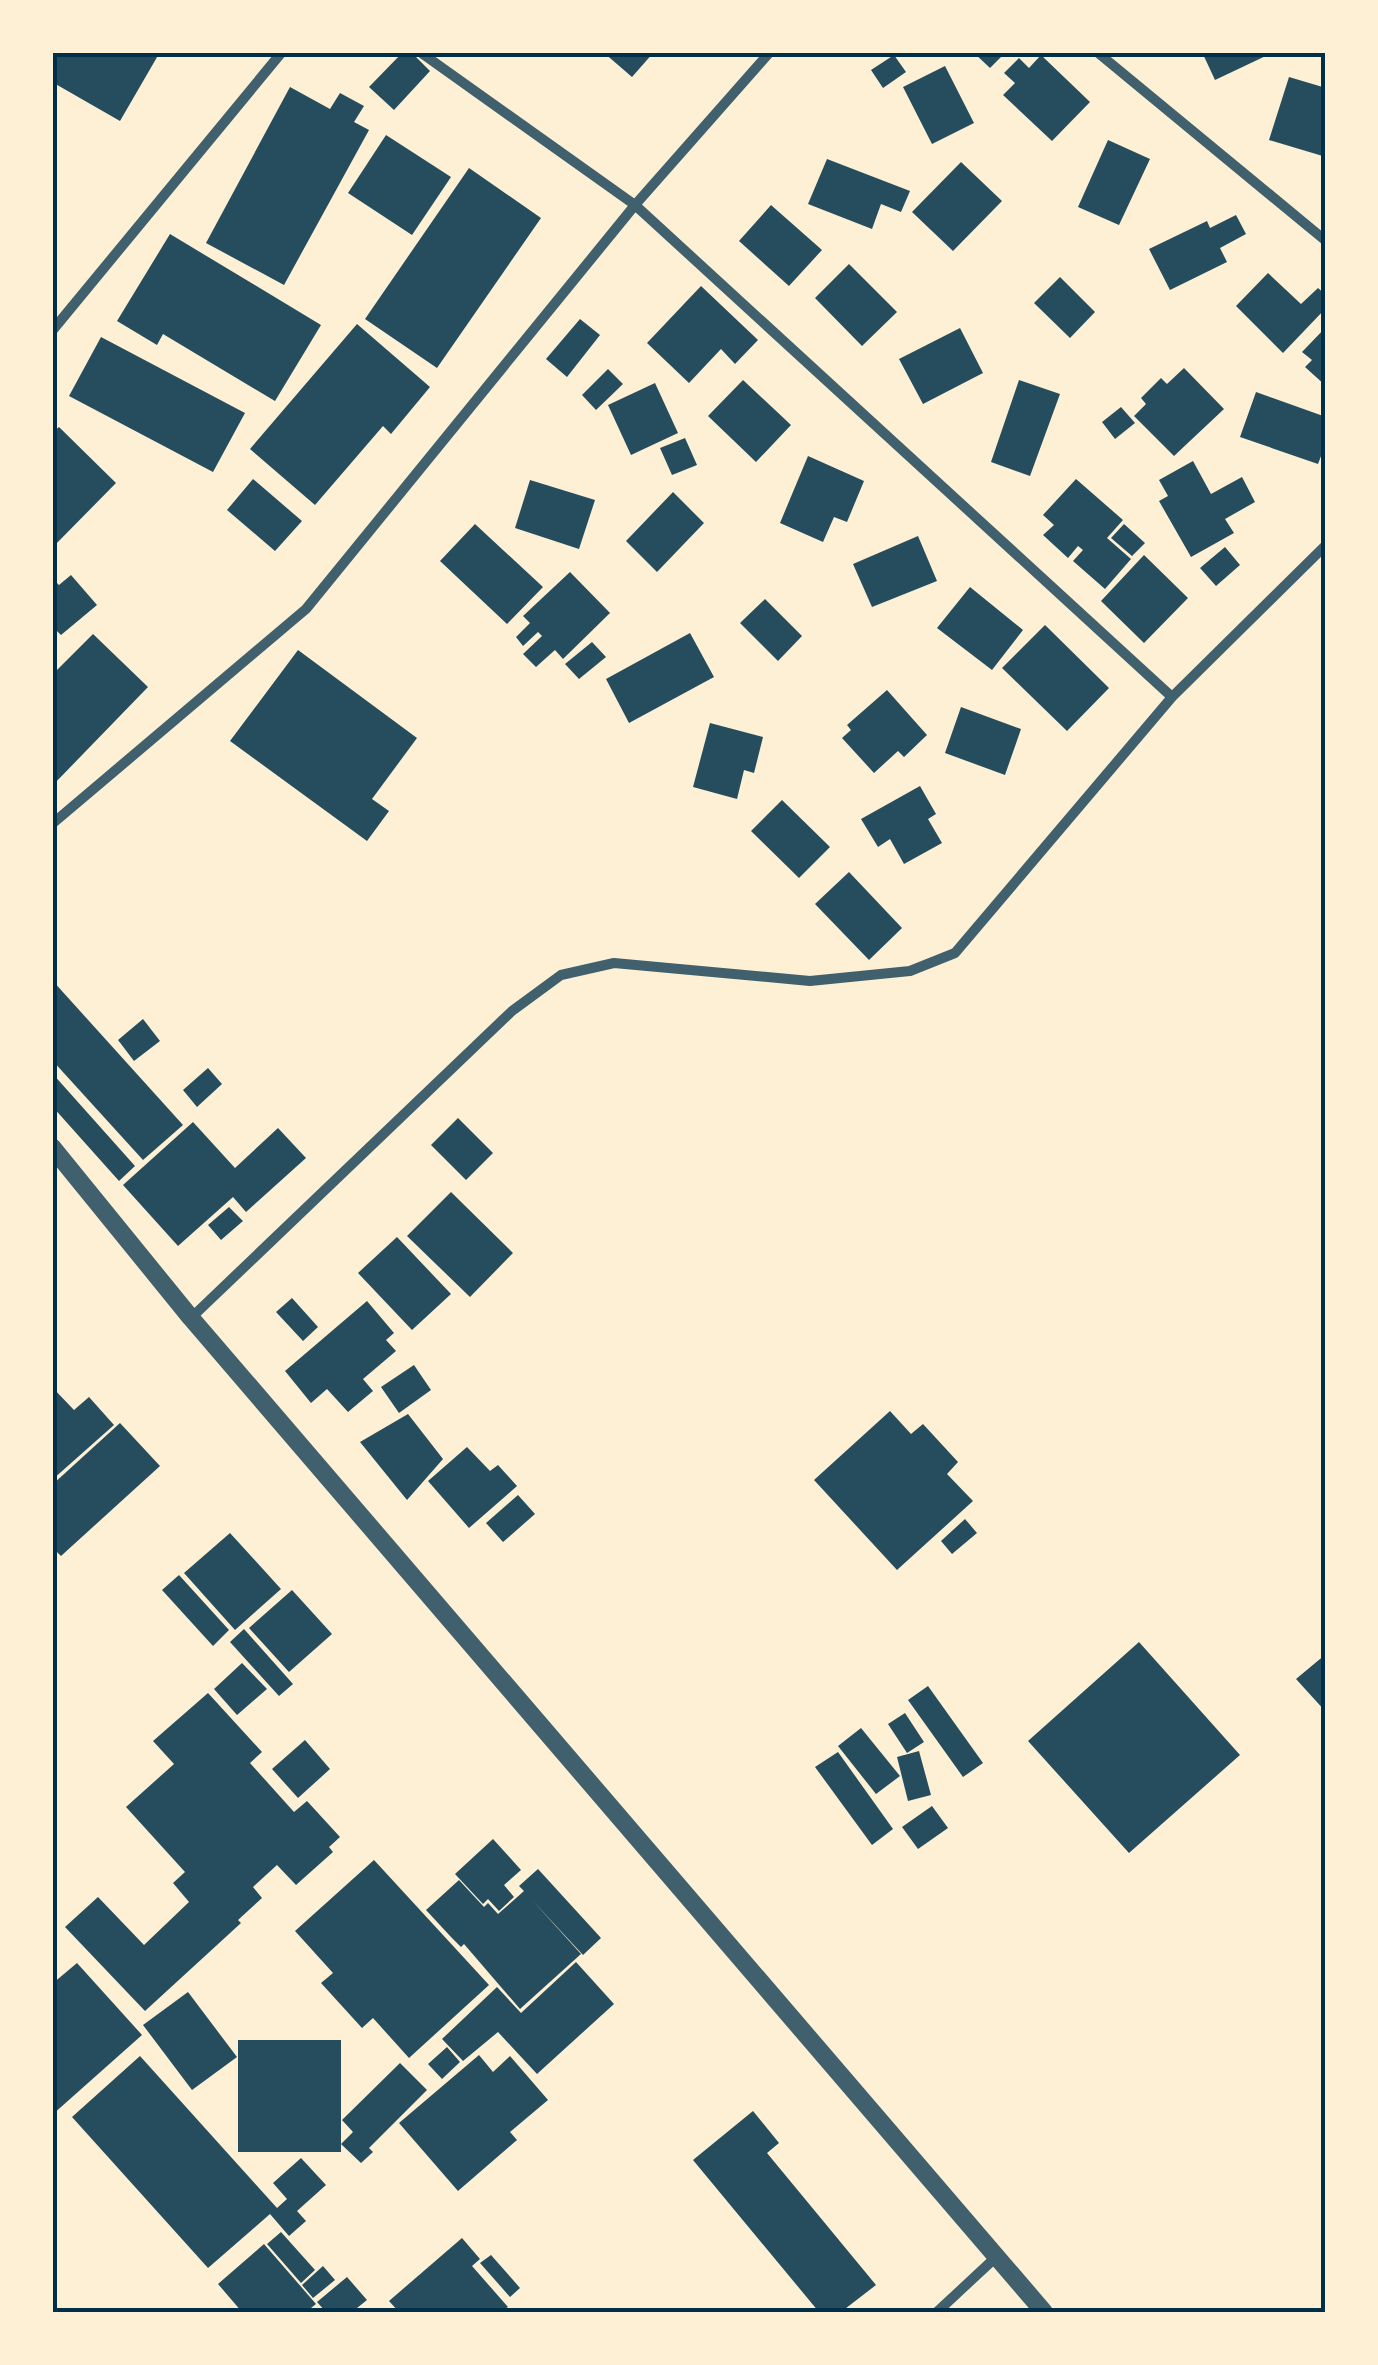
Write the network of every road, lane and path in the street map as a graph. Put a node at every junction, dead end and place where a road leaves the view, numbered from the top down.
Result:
1 (282, 52) edge
2 (420, 52) edge
3 (770, 52) edge
4 (1097, 52) edge
5 (634, 205) junction
6 (1326, 241) edge
7 (52, 331) edge
8 (1326, 546) edge
9 (1172, 697) junction
10 (52, 824) edge
11 (52, 1147) edge
12 (191, 1318) junction
13 (994, 2258) junction
14 (937, 2312) edge
15 (1044, 2312) edge

1 - 7 street
2 - 5 street
3 - 5 street
4 - 6 street
5 - 9 street
5 - 10 street
8 - 9 street
9 - 12 street
11 - 12 street
12 - 13 street
13 - 14 street
13 - 15 street

